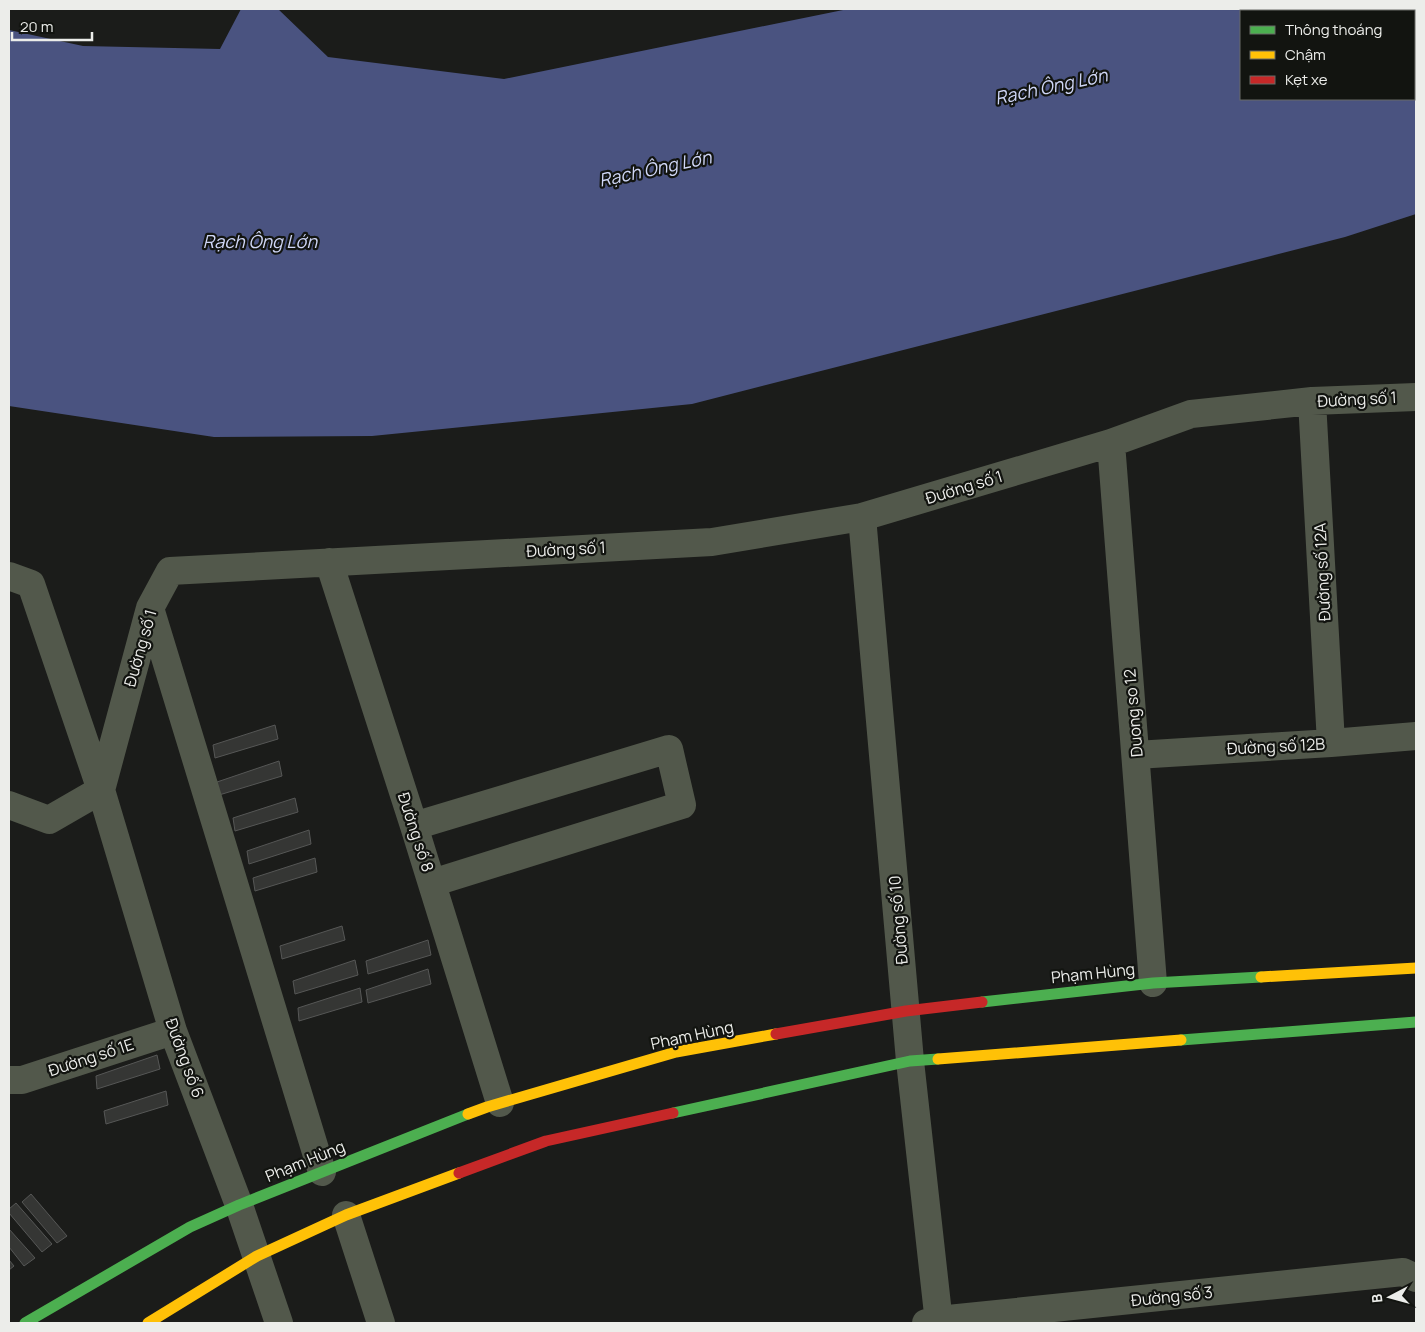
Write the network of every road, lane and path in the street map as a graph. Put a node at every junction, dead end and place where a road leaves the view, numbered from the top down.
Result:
1 (1416, 396) edge
2 (1312, 401) junction
3 (1111, 443) junction
4 (862, 517) junction
5 (329, 562) junction
6 (9, 576) edge
7 (150, 608) junction
8 (1416, 736) edge
9 (1331, 743) junction
10 (1136, 755) junction
11 (101, 790) junction
12 (9, 805) edge
13 (414, 826) junction
14 (432, 883) junction
15 (1416, 968) edge
16 (1153, 983) junction
17 (906, 1010) junction
18 (1416, 1022) edge
19 (173, 1031) junction
20 (910, 1061) junction
21 (9, 1080) edge
22 (500, 1103) junction
23 (322, 1172) junction
24 (239, 1205) junction
25 (346, 1215) junction
26 (257, 1256) junction
27 (1416, 1278) edge
28 (934, 1322) edge
29 (25, 1323) edge
30 (148, 1323) edge
31 (279, 1323) edge
32 (382, 1323) edge

1 - 2 street, Đường số 1
2 - 3 street, Đường số 1
2 - 9 street, Đường số 12A
3 - 4 street, Đường số 1
3 - 10 street, Duong so 12
4 - 5 street, Đường số 1
4 - 17 street, Đường số 10
5 - 7 street, Đường số 1
5 - 13 street, Đường số 8
6 - 11 street
7 - 11 street, Đường số 1
7 - 23 street
8 - 9 street, Đường số 12B
9 - 10 street, Đường số 12B
10 - 16 street, Duong so 12
11 - 12 street
11 - 19 street, Đường số 6
13 - 14 street, Đường số 8
13 - 14 street
14 - 22 street, Đường số 8
15 - 16 main road, Phạm Hùng
16 - 17 main road, Phạm Hùng
17 - 20 street, Đường số 10
17 - 22 main road, Phạm Hùng
18 - 20 main road
19 - 21 street, Đường số 1E
19 - 24 street, Đường số 6
20 - 25 main road
20 - 28 street, Đường số 10
22 - 23 main road, Phạm Hùng
23 - 24 main road, Phạm Hùng
24 - 26 street, Đường số 6
24 - 29 main road, Phạm Hùng
25 - 26 main road
25 - 32 street
26 - 30 main road
26 - 31 street, Đường số 6
27 - 28 street, Đường số 3

